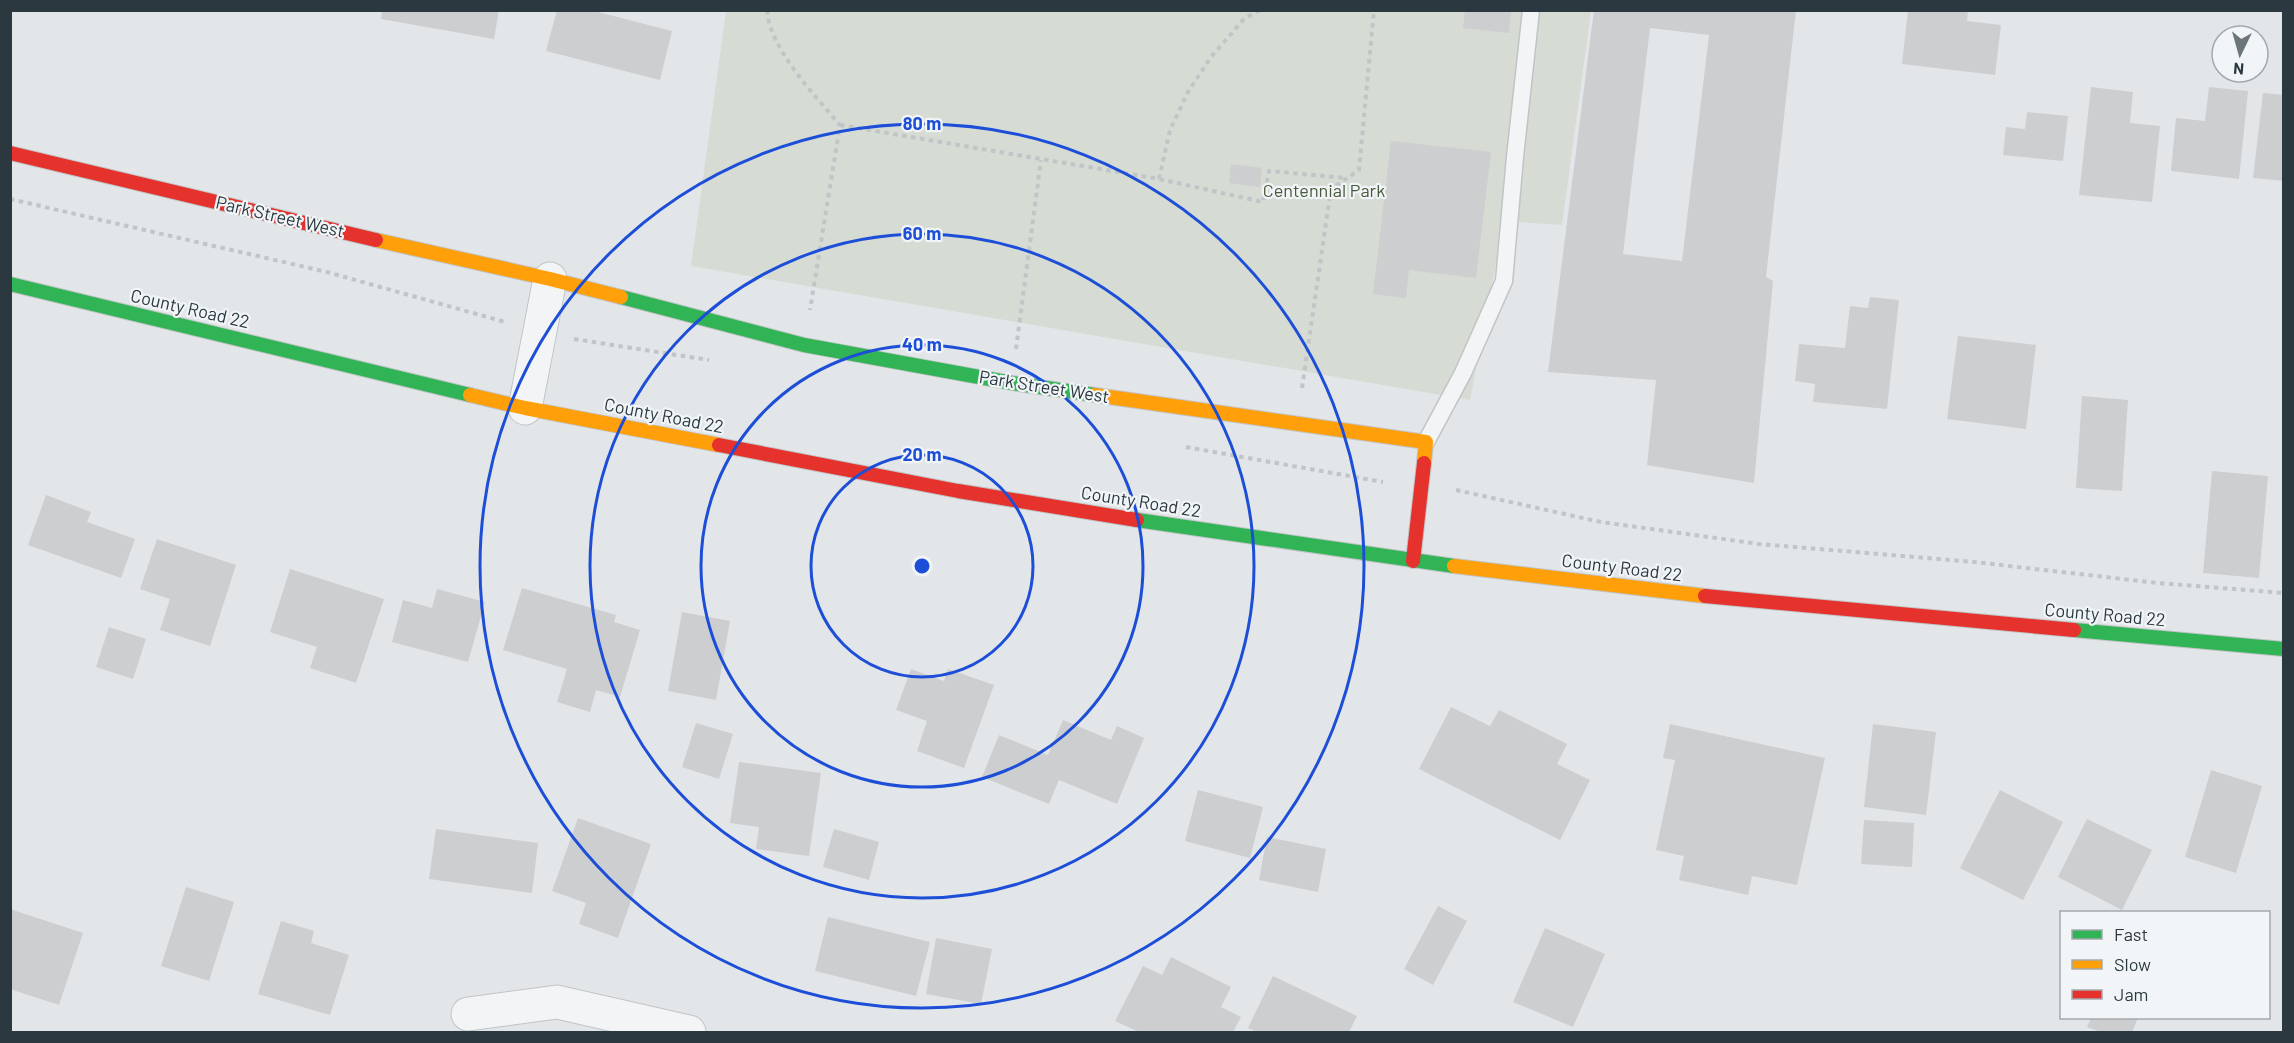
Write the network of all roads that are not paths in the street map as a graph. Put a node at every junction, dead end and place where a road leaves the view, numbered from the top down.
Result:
1 (1531, 10) edge
2 (10, 153) edge
3 (550, 279) junction
4 (10, 284) edge
5 (525, 408) junction
6 (1426, 442) junction
7 (1413, 561) junction
8 (2283, 649) edge
9 (468, 1014) dead end
10 (688, 1032) edge

1 - 6 lane
2 - 3 main road, Park Street West
3 - 5 street
3 - 6 main road, Park Street West
4 - 5 main road, County Road 22
5 - 7 main road, County Road 22
6 - 7 main road
7 - 8 main road, County Road 22
9 - 10 street

